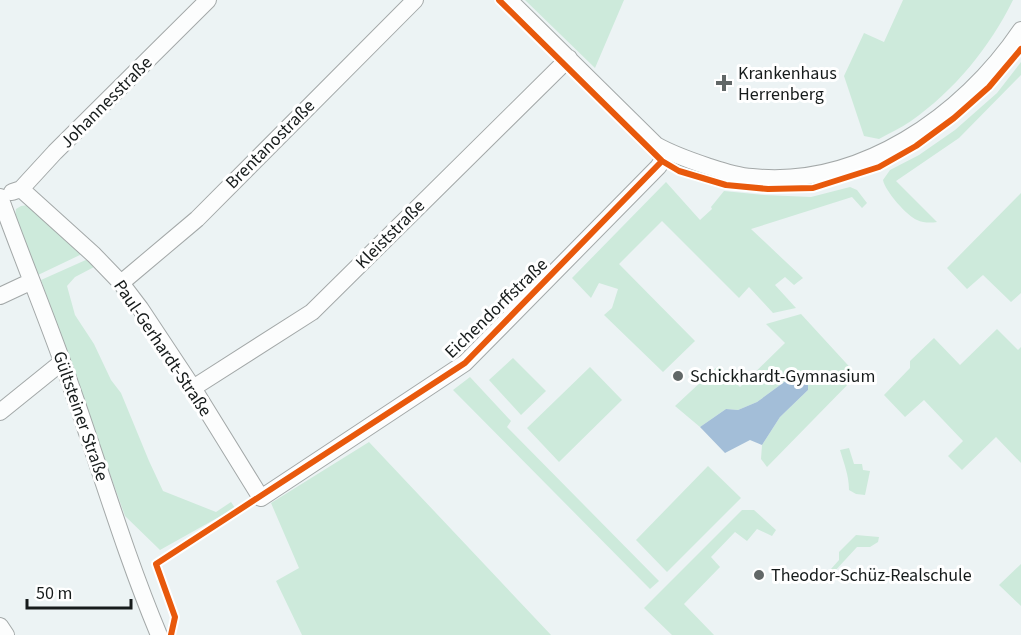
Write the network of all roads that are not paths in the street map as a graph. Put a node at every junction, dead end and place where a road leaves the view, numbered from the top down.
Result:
1 (208, 0) edge
2 (415, 0) edge
3 (509, 0) edge
4 (1021, 30) edge
5 (569, 58) junction
6 (669, 152) junction
7 (21, 189) junction
8 (0, 196) edge
9 (30, 282) junction
10 (121, 283) junction
11 (0, 296) edge
12 (62, 362) junction
13 (193, 388) junction
14 (0, 412) edge
15 (261, 498) joint
16 (0, 626) edge
17 (6, 635) edge
18 (159, 635) edge

1 - 7 street, Johannesstraße
2 - 10 street, Brentanostraße
3 - 5 street
4 - 6 street
5 - 6 street
5 - 13 street, Kleiststraße
6 - 15 street, Eichendorffstraße
7 - 8 street
7 - 10 street, Paul-Gerhardt-Straße
8 - 9 street, Gültsteiner Straße
9 - 11 street
9 - 12 street, Gültsteiner Straße
10 - 13 street, Paul-Gerhardt-Straße
12 - 14 street
12 - 18 street, Gültsteiner Straße
13 - 15 street, Paul-Gerhardt-Straße
16 - 17 street

